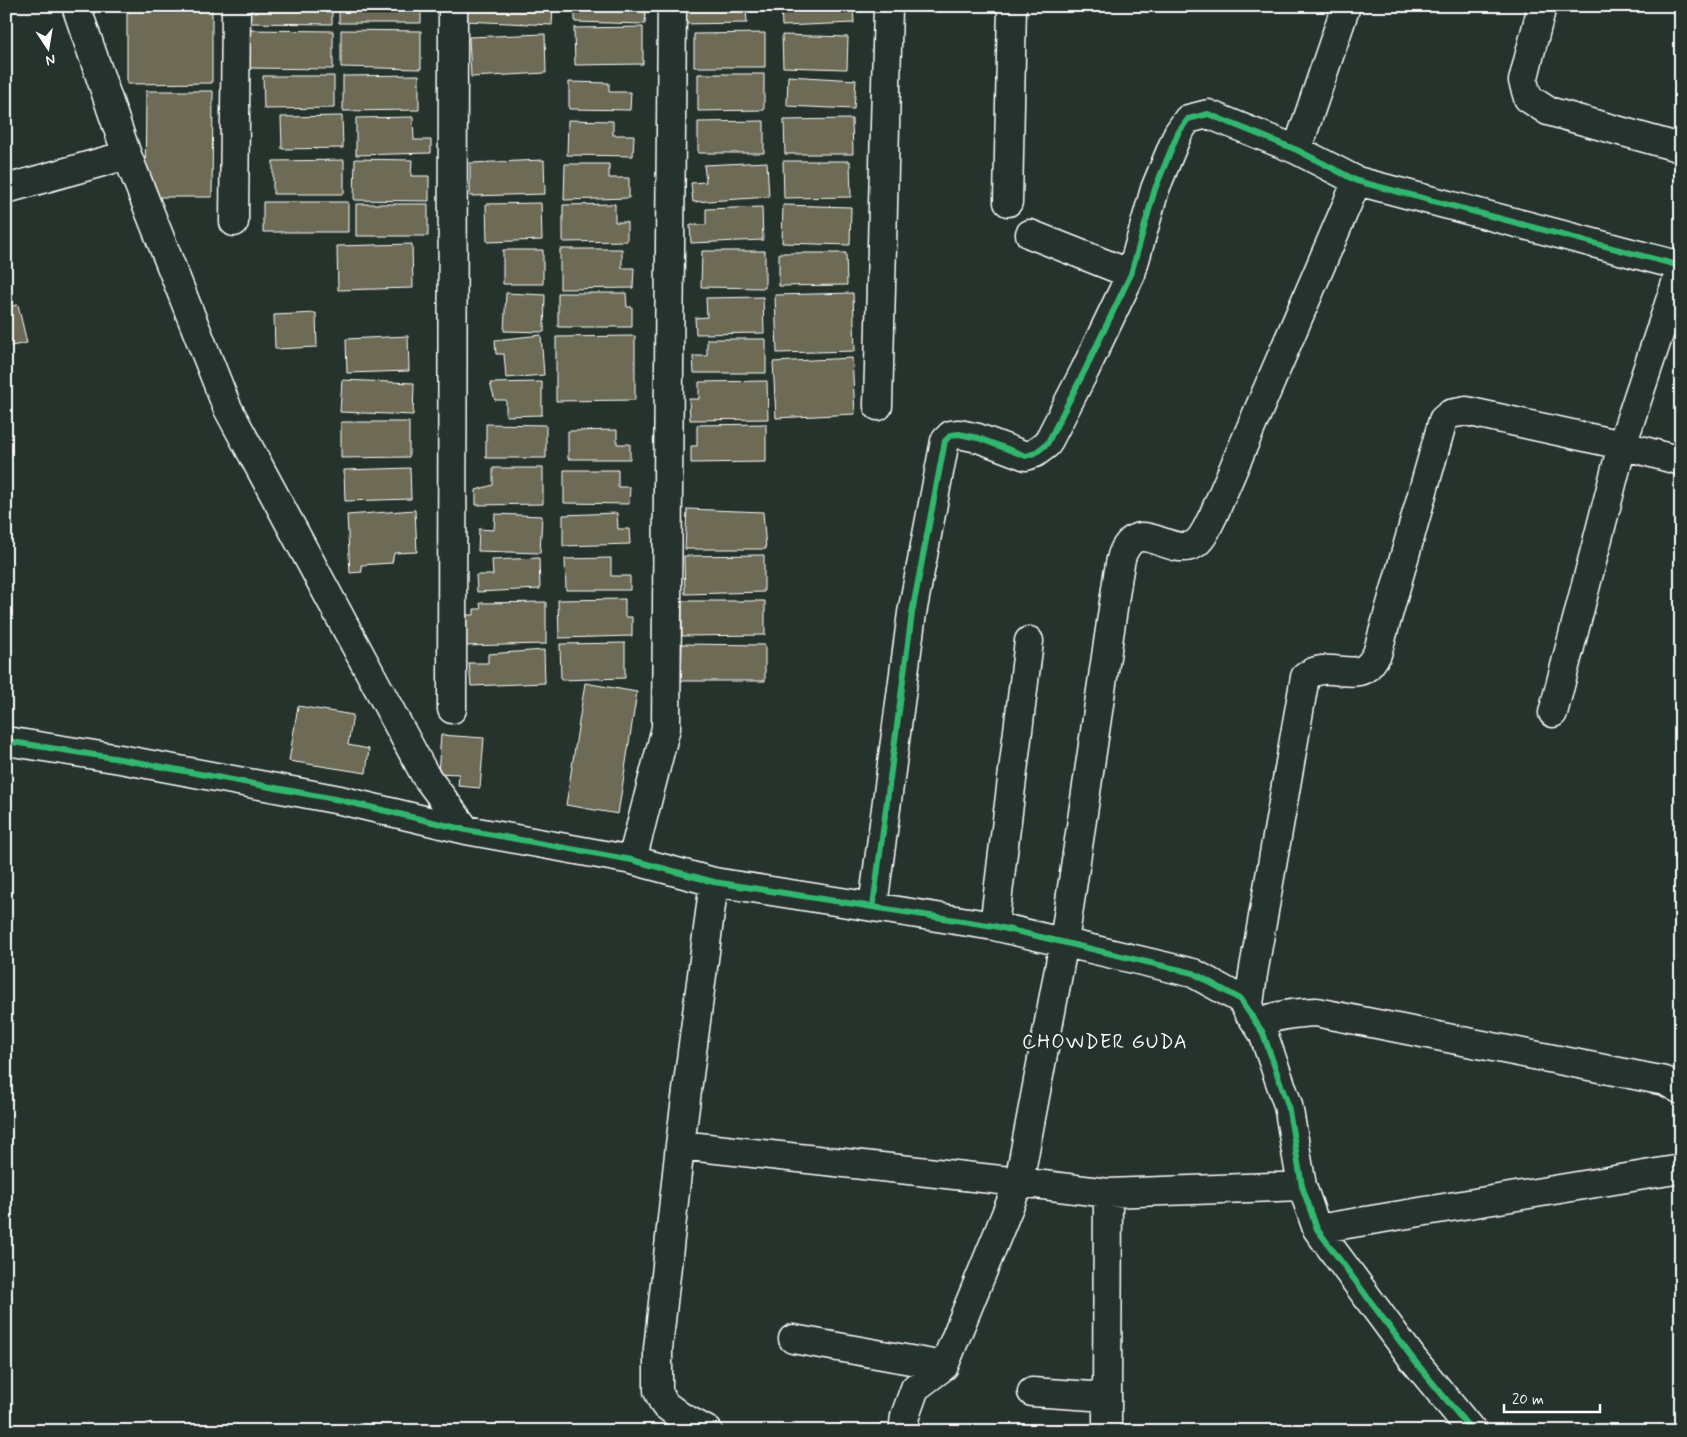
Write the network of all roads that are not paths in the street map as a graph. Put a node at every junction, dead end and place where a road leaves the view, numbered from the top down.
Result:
1 (76, 6) edge
2 (236, 6) edge
3 (453, 6) edge
4 (672, 6) edge
5 (888, 6) edge
6 (1012, 6) edge
7 (1346, 6) edge
8 (1542, 6) edge
9 (1681, 148) edge
10 (1297, 150) junction
11 (127, 155) junction
12 (1357, 181) junction
13 (6, 189) edge
14 (1008, 202) dead end
15 (234, 222) dead end
16 (1030, 234) dead end
17 (1681, 267) edge
18 (1130, 274) junction
19 (878, 406) dead end
20 (1622, 445) junction
21 (1681, 461) edge
22 (1029, 641) dead end
23 (452, 710) dead end
24 (1553, 713) dead end
25 (6, 741) edge
26 (466, 830) junction
27 (632, 860) junction
28 (714, 882) junction
29 (873, 906) junction
30 (994, 926) junction
31 (1064, 942) junction
32 (1252, 1017) junction
33 (1681, 1090) edge
34 (680, 1145) junction
35 (1681, 1169) edge
36 (1019, 1182) junction
37 (1302, 1186) junction
38 (1108, 1193) junction
39 (1317, 1229) junction
40 (793, 1339) dead end
41 (944, 1366) junction
42 (1032, 1392) dead end
43 (1107, 1397) junction
44 (708, 1431) edge
45 (904, 1431) edge
46 (1107, 1431) edge
47 (1472, 1431) edge

1 - 11 street
2 - 15 street
3 - 23 street
4 - 27 street
5 - 19 street
6 - 14 street
7 - 10 street
8 - 9 street
10 - 12 street
10 - 18 street
11 - 13 street
11 - 26 street
12 - 17 street
12 - 31 street
16 - 18 street
17 - 20 street
18 - 29 street
20 - 21 street
20 - 24 street
20 - 32 street
22 - 30 street
25 - 26 street
26 - 27 street
27 - 28 street
28 - 29 street
28 - 34 street
29 - 30 street
30 - 31 street
31 - 32 street
31 - 36 street
32 - 33 street
32 - 37 street
34 - 36 street
34 - 44 street
35 - 39 street
36 - 38 street
36 - 41 street
37 - 38 street
37 - 39 street
38 - 43 street
39 - 47 street
40 - 41 street
41 - 45 street
42 - 43 street
43 - 46 street

